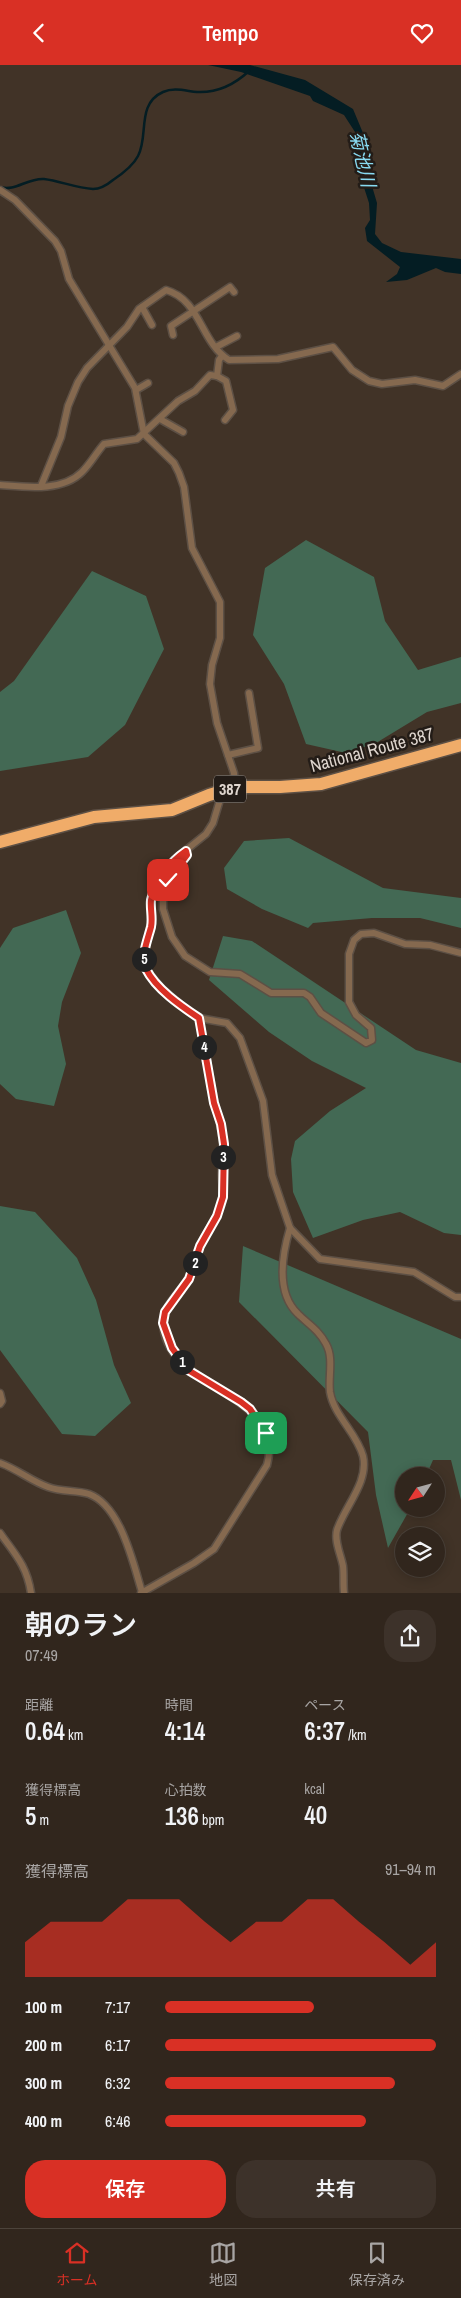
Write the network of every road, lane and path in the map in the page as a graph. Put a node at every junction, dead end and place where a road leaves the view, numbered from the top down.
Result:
1 (0, 190) edge
2 (234, 292) dead end
3 (142, 307) junction
4 (194, 311) junction
5 (152, 325) dead end
6 (173, 335) dead end
7 (237, 336) dead end
8 (109, 346) junction
9 (216, 347) junction
10 (222, 356) junction
11 (461, 374) edge
12 (217, 375) junction
13 (148, 383) dead end
14 (136, 390) junction
15 (160, 419) junction
16 (225, 420) dead end
17 (183, 432) dead end
18 (144, 434) junction
19 (0, 485) edge
20 (41, 486) junction
21 (249, 693) dead end
22 (461, 745) edge
23 (228, 755) junction
24 (235, 787) junction
25 (219, 792) junction
26 (0, 841) edge
27 (186, 851) junction
28 (461, 953) edge
29 (199, 1018) junction
30 (290, 1228) junction
31 (461, 1297) edge
32 (0, 1393) edge
33 (0, 1404) edge
34 (0, 1463) edge
35 (0, 1533) edge
36 (31, 1593) edge
37 (141, 1593) edge
38 (344, 1593) edge

1 - 8 street
2 - 4 street
3 - 4 street
3 - 5 street
3 - 8 street
4 - 6 street
4 - 9 street
7 - 9 street
8 - 14 street
8 - 20 street
9 - 10 street
10 - 11 street
10 - 12 street
12 - 15 street
12 - 16 street
13 - 14 street
14 - 18 street
15 - 17 street
15 - 18 street
18 - 20 street
18 - 23 street
19 - 20 street
21 - 23 street
22 - 24 highway, National Route 387 / 387
23 - 24 street
24 - 25 highway, National Route 387 / 387
25 - 26 highway, National Route 387 / 387
25 - 27 street
27 - 28 street
27 - 29 street
29 - 30 street
29 - 37 street
30 - 31 street
30 - 38 street
32 - 33 street
34 - 37 street
35 - 36 street

